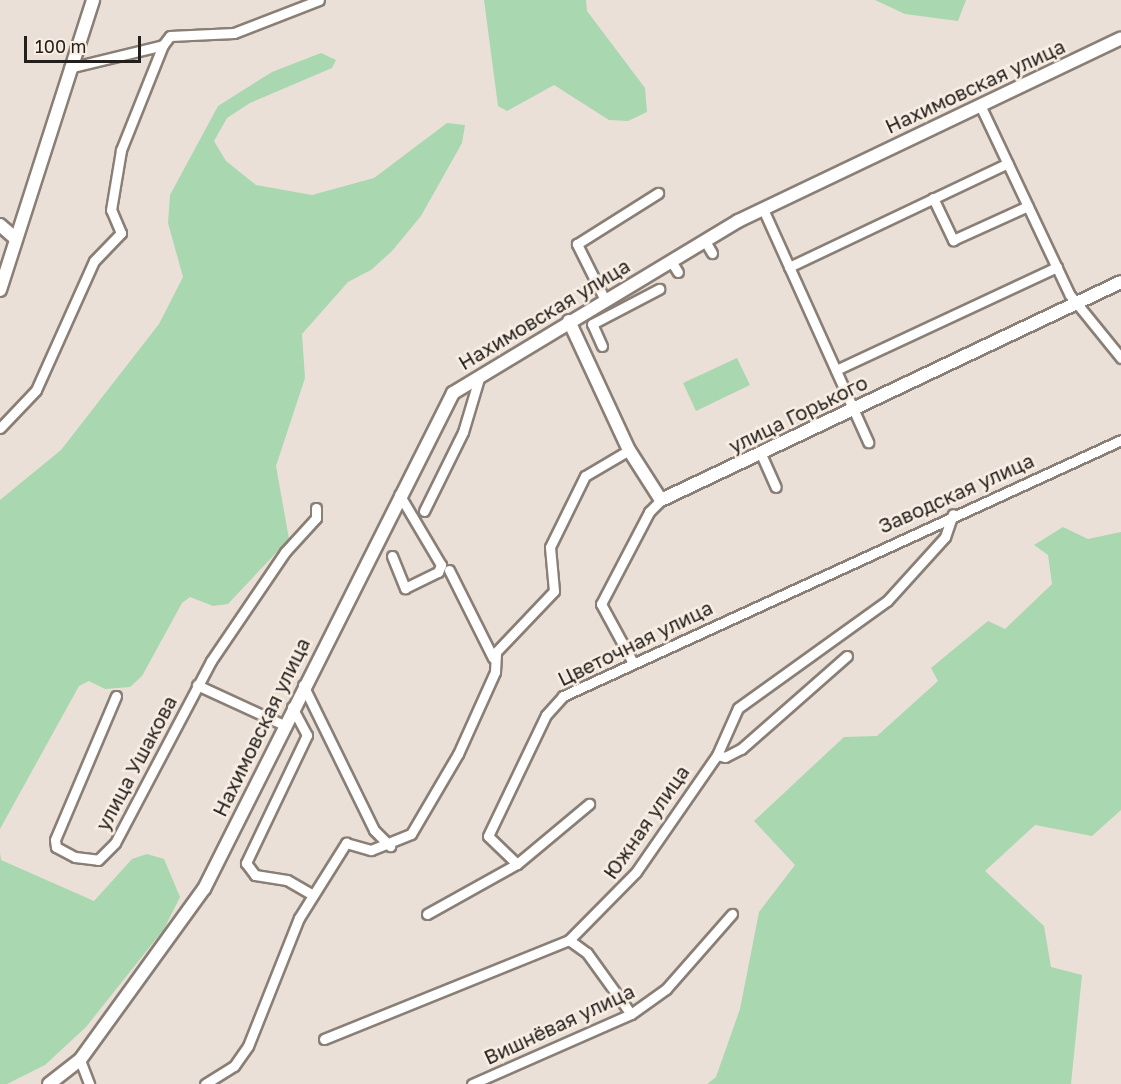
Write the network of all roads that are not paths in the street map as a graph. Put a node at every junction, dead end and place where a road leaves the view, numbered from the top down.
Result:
1 (93, 0) edge
2 (319, 0) edge
3 (1121, 38) edge
4 (163, 45) junction
5 (69, 68) junction
6 (980, 105) junction
7 (1008, 163) junction
8 (658, 193) dead end
9 (933, 198) junction
10 (1028, 206) junction
11 (763, 208) junction
12 (0, 225) edge
13 (15, 238) junction
14 (705, 241) junction
15 (712, 253) dead end
16 (671, 261) junction
17 (789, 267) junction
18 (1057, 267) junction
19 (678, 272) dead end
20 (1121, 282) edge
21 (0, 290) edge
22 (659, 290) dead end
23 (605, 300) junction
24 (1076, 304) junction
25 (569, 321) junction
26 (602, 346) dead end
27 (1121, 358) edge
28 (836, 370) junction
29 (480, 373) junction
30 (853, 408) junction
31 (0, 428) edge
32 (1121, 440) edge
33 (868, 442) dead end
34 (629, 450) junction
35 (761, 453) junction
36 (776, 487) dead end
37 (399, 494) junction
38 (661, 500) junction
39 (316, 508) dead end
40 (424, 511) dead end
41 (953, 514) junction
42 (392, 556) dead end
43 (449, 570) dead end
44 (805, 580) joint
45 (847, 656) dead end
46 (493, 658) junction
47 (632, 661) junction
48 (197, 685) junction
49 (303, 685) junction
50 (116, 696) dead end
51 (292, 707) junction
52 (284, 725) junction
53 (717, 754) junction
54 (589, 804) dead end
55 (390, 846) junction
56 (517, 864) junction
57 (310, 894) junction
58 (427, 914) dead end
59 (732, 914) dead end
60 (569, 940) junction
61 (631, 1014) junction
62 (324, 1039) dead end
63 (80, 1060) junction
64 (49, 1084) edge
65 (89, 1084) edge
66 (205, 1084) edge
67 (472, 1084) edge

1 - 5 main road
2 - 4 street
3 - 6 main road, Нахимовская улица
4 - 5 street
4 - 31 street
5 - 13 main road
6 - 7 street
6 - 11 main road, Нахимовская улица
7 - 9 street
7 - 10 street
8 - 23 street
9 - 10 street
9 - 17 street
10 - 18 street
11 - 14 main road, Нахимовская улица
11 - 17 street
12 - 13 main road
13 - 21 main road
14 - 15 street
14 - 16 main road, Нахимовская улица
16 - 19 street
16 - 23 main road, Нахимовская улица
17 - 28 street
18 - 24 street
18 - 28 street
20 - 24 main road, улица Горького
22 - 26 street
23 - 25 main road, Нахимовская улица
24 - 27 street
24 - 30 main road, улица Горького
25 - 29 main road, Нахимовская улица
25 - 34 main road
28 - 30 street
29 - 37 main road, Нахимовская улица
29 - 40 street
30 - 33 street
30 - 35 main road, улица Горького
32 - 41 street, Заводская улица
34 - 38 main road
34 - 46 street
35 - 36 street
35 - 38 main road, улица Горького
37 - 42 street
37 - 49 main road, Нахимовская улица
38 - 47 street, улица Горького
39 - 48 street, улица Ушакова
41 - 44 street, Заводская улица
41 - 53 street, Южная улица
43 - 46 street
44 - 47 street, Цветочная улица
45 - 53 street
46 - 55 street
47 - 56 street, Цветочная улица
48 - 50 street, улица Ушакова
48 - 52 street
49 - 51 main road, Нахимовская улица
49 - 55 street
51 - 52 main road, Нахимовская улица
51 - 57 street
52 - 63 main road, Нахимовская улица
53 - 60 street, Южная улица
54 - 56 street
55 - 57 street
56 - 58 street
57 - 66 street
59 - 61 street, Вишнёвая улица
60 - 61 street
60 - 62 street, Южная улица
61 - 67 street, Вишнёвая улица
63 - 64 main road, Нахимовская улица
63 - 65 street

